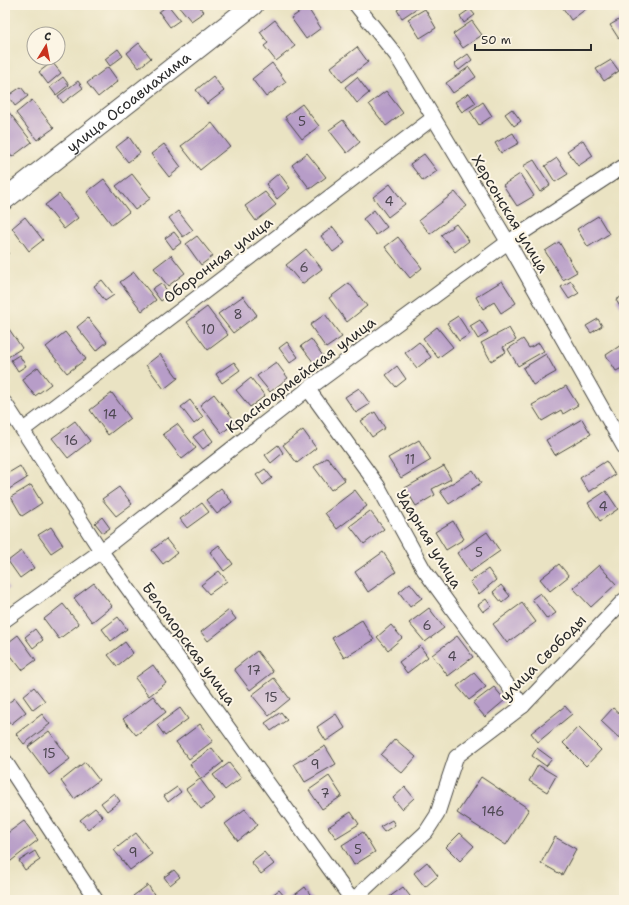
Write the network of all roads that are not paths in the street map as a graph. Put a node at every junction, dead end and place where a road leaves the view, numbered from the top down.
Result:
1 (253, 5) edge
2 (356, 5) edge
3 (433, 118) junction
4 (624, 166) edge
5 (5, 199) edge
6 (508, 242) junction
7 (308, 389) junction
8 (5, 403) edge
9 (23, 430) junction
10 (624, 447) edge
11 (101, 551) junction
12 (624, 600) edge
13 (5, 620) edge
14 (523, 706) junction
15 (5, 761) edge
16 (96, 900) edge
17 (352, 900) edge

1 - 5 street, улица Осоавиахима
2 - 3 street, Херсонская улица
3 - 6 street, Херсонская улица
3 - 9 street, Оборонная улица
4 - 6 street, Красноармейская улица
6 - 7 street, Красноармейская улица
6 - 10 street, Херсонская улица
7 - 11 street, Красноармейская улица
7 - 14 street, Ударная улица
8 - 9 street, Беломорская улица
9 - 11 street, Беломорская улица
11 - 13 street, Красноармейская улица
11 - 17 street, Беломорская улица
12 - 14 street, улица Свободы
14 - 17 street, улица Свободы
15 - 16 street

